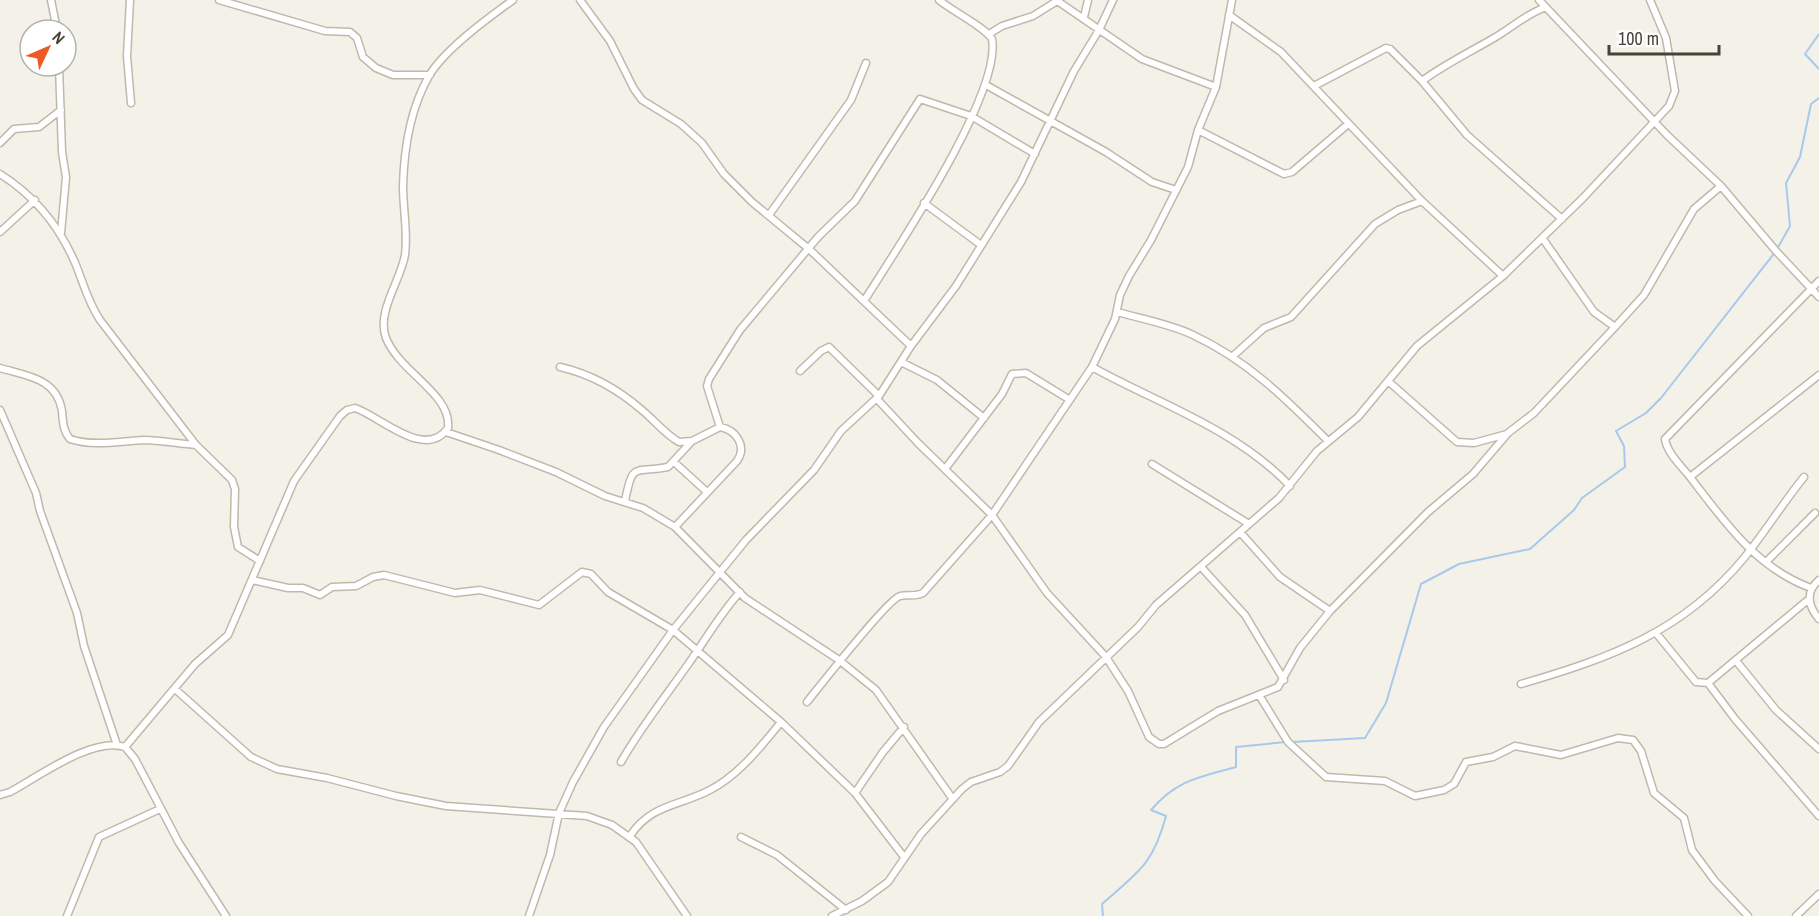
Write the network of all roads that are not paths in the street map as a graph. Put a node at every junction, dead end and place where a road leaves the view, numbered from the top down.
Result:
1 (51, 0) edge
2 (130, 0) edge
3 (219, 0) edge
4 (513, 0) edge
5 (580, 0) edge
6 (939, 0) edge
7 (1057, 0) edge
8 (1088, 0) edge
9 (1113, 0) edge
10 (1232, 0) edge
11 (1539, 0) edge
12 (1650, 0) edge
13 (1546, 7) junction
14 (1229, 15) junction
15 (1084, 17) junction
16 (55, 18) edge
17 (1099, 30) junction
18 (989, 34) junction
19 (866, 63) dead end
20 (430, 75) junction
21 (60, 78) edge
22 (1422, 81) junction
23 (986, 85) junction
24 (1314, 86) junction
25 (1216, 87) junction
26 (131, 103) dead end
27 (61, 110) junction
28 (971, 116) junction
29 (1052, 122) junction
30 (1655, 122) junction
31 (1347, 125) junction
32 (1198, 130) junction
33 (0, 143) edge
34 (1035, 154) junction
35 (0, 174) edge
36 (1721, 186) junction
37 (1176, 190) junction
38 (35, 200) junction
39 (1422, 201) junction
40 (924, 203) junction
41 (769, 215) junction
42 (1562, 219) junction
43 (0, 232) edge
44 (61, 234) junction
45 (1543, 239) junction
46 (981, 245) junction
47 (809, 249) junction
48 (1503, 276) junction
49 (1819, 281) edge
50 (1810, 288) junction
51 (1819, 297) edge
52 (864, 301) junction
53 (1118, 312) junction
54 (1615, 327) junction
55 (911, 346) junction
56 (1233, 356) junction
57 (901, 362) junction
58 (560, 367) dead end
59 (0, 368) edge
60 (1092, 368) junction
61 (800, 371) dead end
62 (1819, 375) edge
63 (1388, 381) junction
64 (878, 397) junction
65 (1070, 400) junction
66 (0, 410) edge
67 (984, 418) junction
68 (720, 427) junction
69 (446, 432) junction
70 (1508, 433) junction
71 (692, 441) junction
72 (1328, 441) junction
73 (196, 445) junction
74 (674, 462) junction
75 (1152, 464) dead end
76 (945, 469) junction
77 (1690, 477) junction
78 (1804, 477) dead end
79 (1290, 486) junction
80 (707, 492) junction
81 (625, 501) junction
82 (1815, 513) dead end
83 (992, 515) junction
84 (1249, 524) junction
85 (675, 527) junction
86 (1240, 532) junction
87 (1749, 550) junction
88 (260, 561) junction
89 (1767, 561) junction
90 (1202, 568) junction
91 (721, 573) junction
92 (252, 580) junction
93 (1819, 580) edge
94 (1811, 588) junction
95 (740, 592) junction
96 (1809, 599) junction
97 (1330, 611) junction
98 (1819, 619) edge
99 (673, 630) junction
100 (1656, 633) junction
101 (699, 650) junction
102 (1106, 657) junction
103 (839, 660) junction
104 (1737, 662) junction
105 (1284, 680) junction
106 (1521, 684) dead end
107 (1708, 684) junction
108 (175, 689) junction
109 (1259, 695) junction
110 (807, 702) dead end
111 (782, 722) junction
112 (904, 728) junction
113 (121, 746) junction
114 (1819, 749) edge
115 (621, 762) dead end
116 (855, 792) junction
117 (0, 795) edge
118 (952, 798) junction
119 (160, 809) junction
120 (559, 813) junction
121 (1819, 816) edge
122 (630, 836) junction
123 (741, 837) dead end
124 (904, 857) junction
125 (1819, 894) edge
126 (846, 910) junction
127 (67, 916) edge
128 (226, 916) edge
129 (529, 916) edge
130 (687, 916) edge
131 (832, 916) edge
132 (1748, 916) edge
133 (1796, 916) edge

1 - 16 street
2 - 26 street
3 - 20 street
4 - 20 street
5 - 41 street
6 - 18 street
7 - 15 street
7 - 18 street
8 - 15 street
9 - 17 street
10 - 14 street
11 - 13 street
12 - 30 street
13 - 22 street
13 - 30 street
14 - 24 street
14 - 25 street
15 - 17 street
17 - 25 street
17 - 29 street
18 - 23 street
19 - 41 street
20 - 69 street
21 - 27 street
22 - 24 street
22 - 42 street
23 - 28 street
23 - 29 street
24 - 31 street
25 - 32 street
27 - 33 street
27 - 44 street
28 - 34 street
28 - 40 street
28 - 47 street
29 - 34 street
29 - 37 street
30 - 36 street
30 - 42 street
31 - 32 street
31 - 39 street
32 - 37 street
34 - 46 street
35 - 38 street
36 - 50 street
36 - 54 street
37 - 53 street
38 - 43 street
38 - 44 street
39 - 48 street
39 - 56 street
40 - 46 street
40 - 52 street
41 - 47 street
42 - 45 street
44 - 73 street
45 - 48 street
45 - 54 street
46 - 55 street
47 - 52 street
47 - 68 street
48 - 63 street
49 - 50 street
50 - 51 street
50 - 77 street
52 - 55 street
53 - 56 street
53 - 60 street
54 - 70 street
55 - 57 street
56 - 72 street
57 - 64 street
57 - 67 street
58 - 71 street
59 - 73 street
60 - 65 street
60 - 79 street
61 - 64 street
62 - 77 street
63 - 70 street
63 - 72 street
64 - 76 street
64 - 91 street
65 - 67 street
65 - 83 street
66 - 113 street
67 - 76 street
68 - 71 street
68 - 80 street
69 - 81 street
69 - 88 street
70 - 97 street
71 - 74 street
72 - 79 street
73 - 88 street
74 - 80 street
74 - 81 street
75 - 84 street
76 - 83 street
77 - 87 street
78 - 87 street
79 - 84 street
80 - 85 street
81 - 85 street
82 - 89 street
83 - 102 street
83 - 103 street
84 - 86 street
85 - 91 street
86 - 90 street
86 - 97 street
87 - 89 street
87 - 100 street
88 - 92 street
89 - 94 street
90 - 102 street
90 - 105 street
91 - 95 street
91 - 99 street
92 - 99 street
92 - 108 street
93 - 94 street
94 - 96 street
95 - 101 street
95 - 103 street
96 - 98 street
96 - 104 street
97 - 105 street
99 - 101 street
99 - 120 street
100 - 106 street
100 - 107 street
101 - 111 street
101 - 115 street
102 - 109 street
102 - 118 street
103 - 110 street
103 - 112 street
104 - 107 street
104 - 114 street
105 - 109 street
107 - 121 street
108 - 113 street
108 - 120 street
109 - 132 street
111 - 116 street
111 - 122 street
112 - 116 street
112 - 118 street
113 - 117 street
113 - 119 street
116 - 124 street
118 - 124 street
119 - 127 street
119 - 128 street
120 - 122 street
120 - 129 street
122 - 130 street
123 - 126 street
124 - 126 street
125 - 133 street
126 - 131 street

